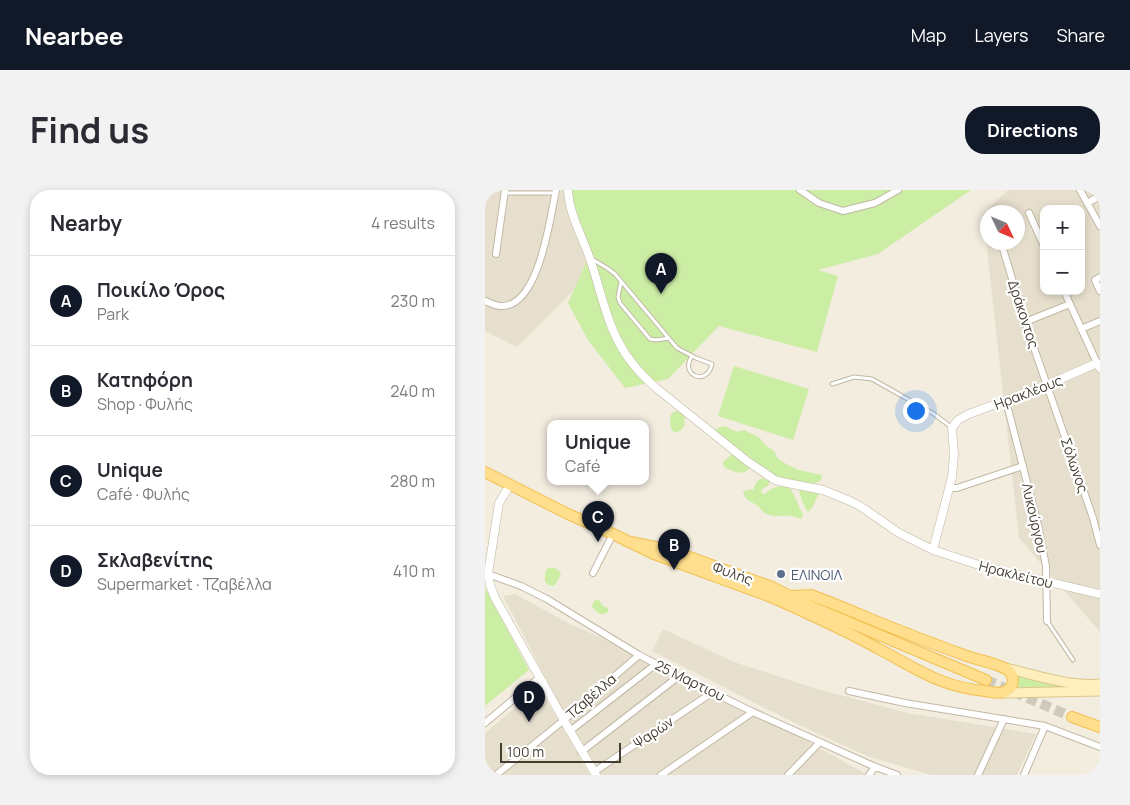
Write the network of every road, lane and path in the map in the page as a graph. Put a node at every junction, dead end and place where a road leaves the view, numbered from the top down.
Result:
1 (568, 190) edge
2 (801, 190) edge
3 (898, 190) edge
4 (1080, 190) edge
5 (556, 191) edge
6 (505, 192) edge
7 (1100, 196) edge
8 (1087, 203) junction
9 (1029, 213) dead end
10 (1100, 226) edge
11 (1040, 237) edge
12 (1003, 250) edge
13 (496, 254) dead end
14 (589, 258) junction
15 (1100, 277) edge
16 (621, 282) junction
17 (1100, 291) edge
18 (1066, 295) edge
19 (485, 301) edge
20 (1070, 304) junction
21 (1100, 321) edge
22 (1025, 322) junction
23 (1081, 329) junction
24 (669, 338) junction
25 (692, 356) junction
26 (1099, 366) edge
27 (833, 384) dead end
28 (1047, 385) junction
29 (1007, 401) junction
30 (952, 428) junction
31 (1023, 466) junction
32 (485, 472) edge
33 (509, 485) junction
34 (949, 488) junction
35 (613, 534) junction
36 (626, 541) junction
37 (1100, 545) edge
38 (933, 550) junction
39 (488, 557) edge
40 (593, 573) dead end
41 (486, 574) edge
42 (1045, 581) junction
43 (1100, 594) edge
44 (791, 596) junction
45 (771, 597) junction
46 (808, 605) junction
47 (1047, 621) joint
48 (639, 655) junction
49 (1073, 660) dead end
50 (656, 664) junction
51 (1005, 668) junction
52 (679, 676) junction
53 (540, 677) junction
54 (986, 680) tunnel mouth
55 (1099, 689) edge
56 (849, 691) dead end
57 (713, 692) junction
58 (1002, 693) junction
59 (753, 712) junction
60 (1072, 717) tunnel mouth
61 (1004, 719) junction
62 (564, 720) junction
63 (485, 723) edge
64 (1045, 726) junction
65 (1100, 727) edge
66 (569, 731) junction
67 (820, 742) junction
68 (1100, 747) edge
69 (581, 752) junction
70 (875, 767) junction
71 (595, 774) edge
72 (497, 775) edge
73 (661, 775) edge
74 (788, 775) edge
75 (869, 775) edge
76 (896, 775) edge
77 (978, 775) edge
78 (1025, 775) edge

1 - 14 street, Ηρακλείτου
2 - 3 street
4 - 8 street
5 - 6 lane
5 - 19 street
6 - 13 street
7 - 8 street
8 - 10 street
9 - 11 street
12 - 22 street, Δράκοντος
14 - 16 lane
14 - 38 street, Ηρακλείτου
15 - 17 street
16 - 24 lane
16 - 24 lane
18 - 20 street
20 - 22 street
20 - 23 street
21 - 23 street
22 - 28 street, Δράκοντος
23 - 26 street
24 - 25 lane
25 - 25 lane
26 - 28 street, Ηρακλέους
27 - 30 lane
28 - 29 street, Ηρακλέους
28 - 37 street, Σόλωνος
29 - 30 street, Ηρακλέους
29 - 31 street, Λυκούργου
30 - 34 street
31 - 34 street
31 - 42 street, Λυκούργου
32 - 33 main road, Φυλής
33 - 35 main road, Φυλής
33 - 39 street
34 - 38 street
35 - 36 main road, Φυλής
35 - 40 street
36 - 44 main road, Φυλής
36 - 45 main road, Φυλής
38 - 42 street, Ηρακλείτου
39 - 41 street
41 - 48 street, 25 Μαρτιου
41 - 53 street
42 - 43 street, Ηρακλείτου
42 - 47 street, Λυκούργου
44 - 46 main road, Φυλής
44 - 51 main road
45 - 46 main road, Φυλής
45 - 58 main road
46 - 54 main road, Φυλής
47 - 49 lane, Λυκούργου
48 - 50 street, 25 Μαρτιου
48 - 62 street, Τζαβέλλα
50 - 52 street, 25 Μαρτιου
50 - 66 street
51 - 55 main road
51 - 58 main road
52 - 57 street, 25 Μαρτιου
52 - 69 street
53 - 62 street
53 - 63 street
55 - 58 main road
56 - 61 street
57 - 59 street, 25 Μαρτιου
57 - 71 street, Ψαρών
59 - 67 street, 25 Μαρτιου
59 - 73 street
60 - 65 main road
61 - 64 street
61 - 77 street
62 - 66 street
62 - 72 street, Τζαβέλλα
64 - 68 street
64 - 78 street
66 - 69 street
67 - 70 street, 25 Μαρτιου
67 - 74 street
69 - 71 street
70 - 75 street
70 - 76 street, 25 Μαρτιου

